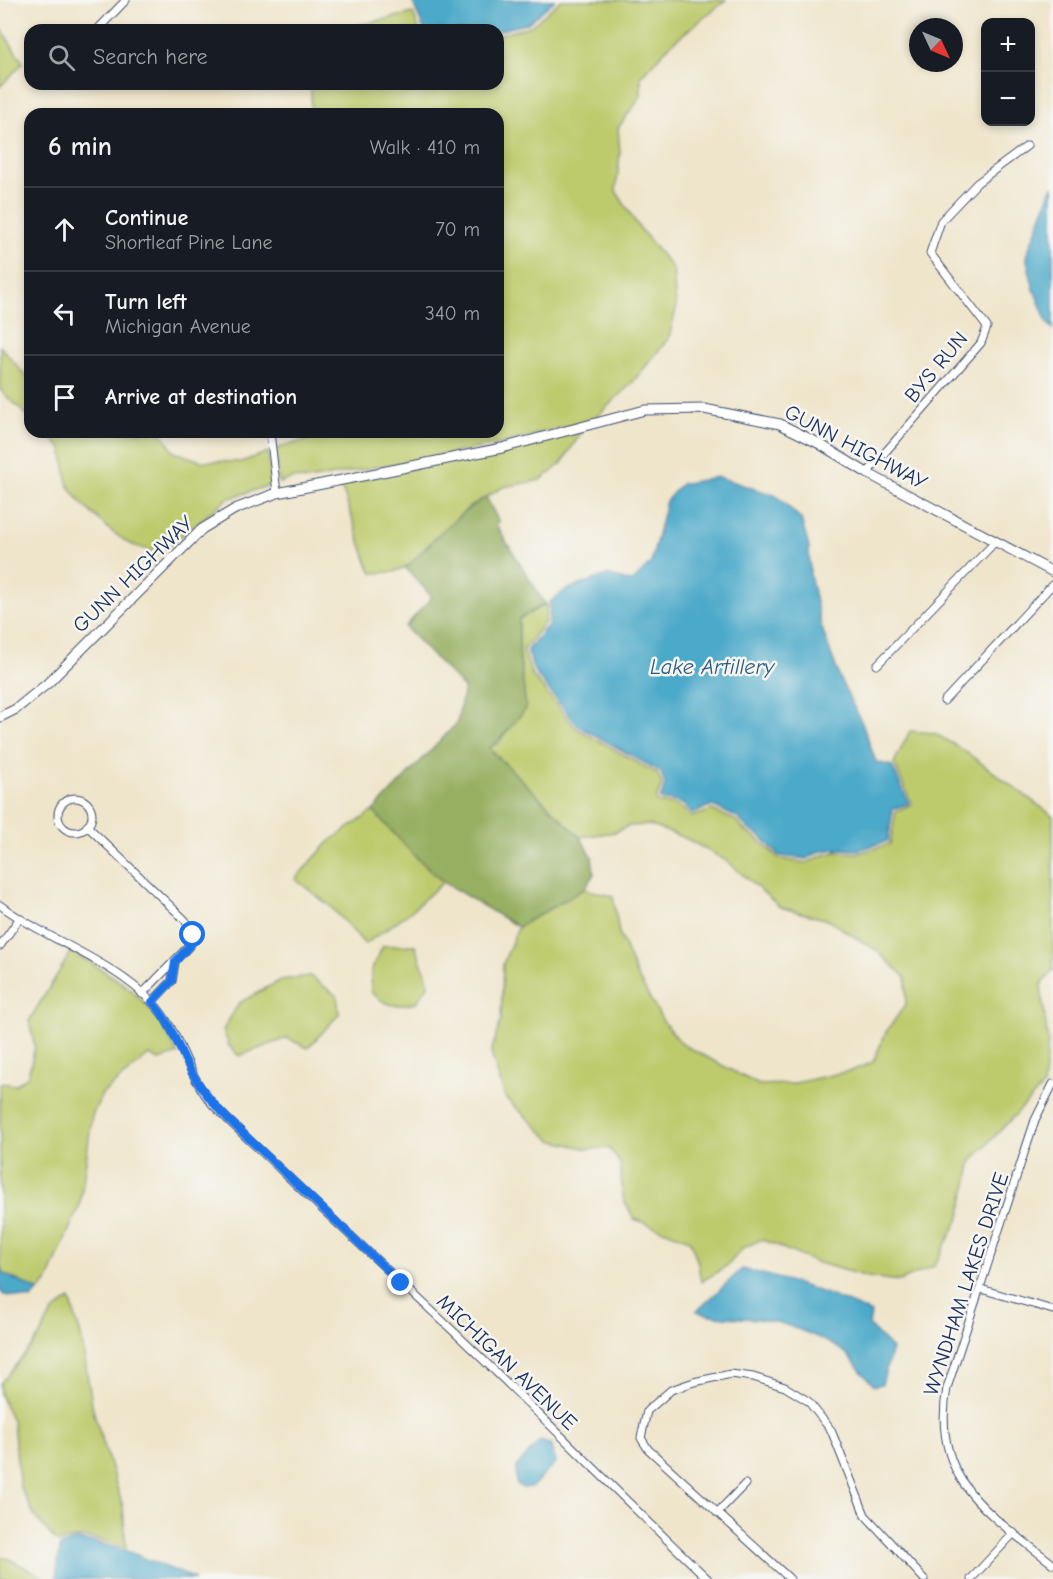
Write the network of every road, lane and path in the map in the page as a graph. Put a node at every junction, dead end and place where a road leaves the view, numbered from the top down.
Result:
1 (126, 0) edge
2 (103, 24) edge
3 (1027, 146) dead end
4 (271, 438) edge
5 (867, 473) junction
6 (277, 493) junction
7 (996, 541) junction
8 (1053, 572) edge
9 (1053, 584) edge
10 (877, 665) dead end
11 (944, 701) dead end
12 (0, 717) edge
13 (87, 826) junction
14 (0, 905) edge
15 (19, 919) junction
16 (0, 946) edge
17 (175, 962) junction
18 (142, 994) junction
19 (152, 1002) junction
20 (1053, 1084) edge
21 (981, 1289) junction
22 (1053, 1310) edge
23 (745, 1484) dead end
24 (717, 1513) junction
25 (1014, 1533) junction
26 (1053, 1564) edge
27 (708, 1579) edge
28 (790, 1579) edge
29 (924, 1579) edge
30 (971, 1579) edge

1 - 2 street
3 - 5 street, BYS RUN
4 - 6 street
5 - 6 main road, GUNN HIGHWAY
5 - 7 main road, GUNN HIGHWAY
6 - 12 main road, GUNN HIGHWAY
7 - 8 main road, GUNN HIGHWAY
7 - 10 street
9 - 11 street
13 - 13 street
13 - 17 street
14 - 15 street, MICHIGAN AVENUE
15 - 16 street
15 - 18 street, MICHIGAN AVENUE
17 - 18 street
17 - 19 street
18 - 19 street, MICHIGAN AVENUE
19 - 27 street, MICHIGAN AVENUE
20 - 21 street, WYNDHAM LAKES DRIVE
21 - 22 street
21 - 25 street, WYNDHAM LAKES DRIVE
23 - 24 street
24 - 28 street
24 - 29 street
25 - 26 street, WYNDHAM LAKES DRIVE
25 - 30 street

